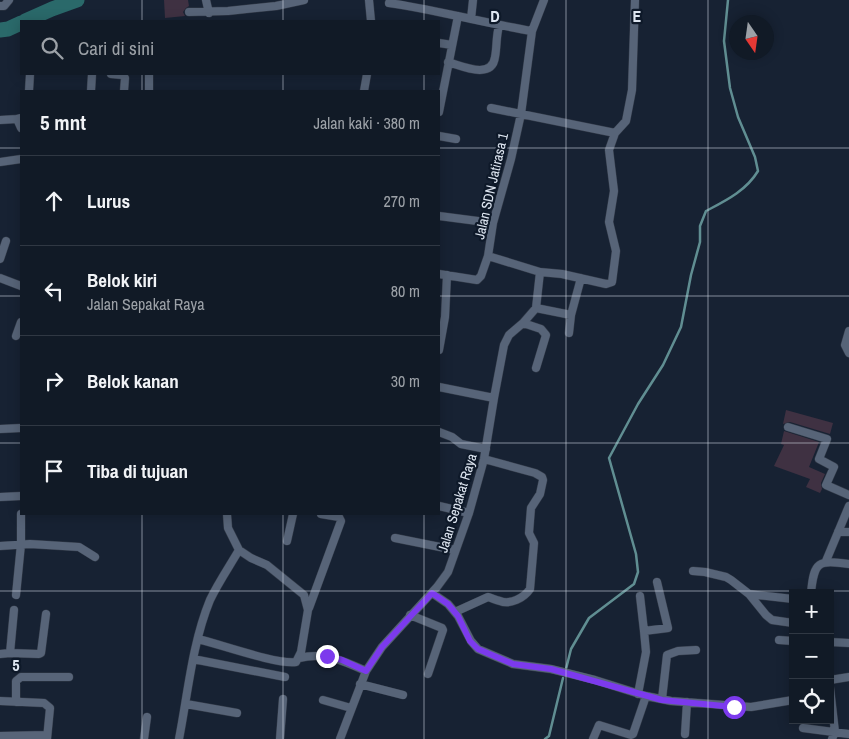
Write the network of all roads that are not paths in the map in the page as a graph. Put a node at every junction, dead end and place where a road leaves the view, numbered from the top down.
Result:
1 (9, 0) edge
2 (206, 0) edge
3 (240, 0) edge
4 (304, 0) edge
5 (369, 0) edge
6 (473, 0) edge
7 (544, 0) edge
8 (634, 0) edge
9 (276, 3) edge
10 (389, 3) dead end
11 (0, 6) edge
12 (242, 9) junction
13 (189, 12) dead end
14 (208, 12) junction
15 (458, 16) junction
16 (471, 19) junction
17 (371, 20) edge
18 (499, 26) junction
19 (532, 31) junction
20 (440, 43) edge
21 (452, 45) junction
22 (448, 62) junction
23 (30, 75) edge
24 (92, 75) edge
25 (122, 75) edge
26 (149, 75) edge
27 (367, 75) edge
28 (29, 90) edge
29 (92, 90) edge
30 (124, 90) edge
31 (148, 90) edge
32 (364, 90) edge
33 (440, 106) edge
34 (492, 108) dead end
35 (521, 114) junction
36 (19, 118) edge
37 (0, 120) edge
38 (615, 133) junction
39 (440, 136) edge
40 (456, 139) dead end
41 (20, 159) edge
42 (0, 162) edge
43 (440, 216) edge
44 (493, 223) junction
45 (6, 241) dead end
46 (488, 256) junction
47 (0, 259) edge
48 (540, 272) junction
49 (443, 274) edge
50 (0, 278) edge
51 (581, 278) junction
52 (20, 286) edge
53 (536, 308) junction
54 (571, 316) junction
55 (524, 323) junction
56 (20, 325) edge
57 (849, 331) edge
58 (569, 333) dead end
59 (16, 336) dead end
60 (440, 344) edge
61 (849, 354) edge
62 (536, 368) dead end
63 (440, 387) edge
64 (494, 398) junction
65 (788, 427) dead end
66 (20, 428) edge
67 (0, 429) edge
68 (440, 432) edge
69 (486, 449) junction
70 (484, 459) junction
71 (849, 495) edge
72 (20, 496) edge
73 (0, 497) edge
74 (440, 506) edge
75 (849, 506) edge
76 (470, 513) junction
77 (21, 515) edge
78 (227, 515) edge
79 (293, 515) edge
80 (332, 515) edge
81 (838, 532) junction
82 (849, 532) edge
83 (395, 538) dead end
84 (287, 541) dead end
85 (21, 544) junction
86 (0, 546) edge
87 (239, 550) junction
88 (455, 550) junction
89 (95, 557) dead end
90 (826, 561) junction
91 (849, 564) edge
92 (693, 571) dead end
93 (657, 582) dead end
94 (811, 589) edge
95 (432, 593) junction
96 (749, 594) junction
97 (16, 595) dead end
98 (640, 596) dead end
99 (789, 599) edge
100 (14, 610) dead end
101 (308, 610) junction
102 (454, 612) junction
103 (46, 614) dead end
104 (410, 615) junction
105 (789, 622) edge
106 (668, 628) junction
107 (644, 631) junction
108 (670, 637) dead end
109 (198, 639) junction
110 (779, 640) dead end
111 (789, 640) edge
112 (834, 642) edge
113 (849, 643) edge
114 (696, 650) dead end
115 (10, 652) junction
116 (0, 654) edge
117 (299, 658) junction
118 (193, 659) junction
119 (366, 671) junction
120 (428, 674) dead end
121 (285, 676) dead end
122 (69, 677) dead end
123 (849, 677) edge
124 (834, 679) edge
125 (360, 684) junction
126 (403, 695) dead end
127 (642, 695) junction
128 (283, 699) dead end
129 (323, 700) dead end
130 (662, 700) junction
131 (0, 701) edge
132 (789, 701) edge
133 (16, 702) junction
134 (687, 702) junction
135 (186, 704) junction
136 (350, 708) junction
137 (237, 712) dead end
138 (147, 717) dead end
139 (803, 728) dead end
140 (685, 734) dead end
141 (849, 734) edge
142 (0, 736) edge
143 (834, 736) edge
144 (47, 737) edge
145 (144, 739) edge
146 (179, 739) edge
147 (280, 739) edge
148 (340, 739) edge
149 (593, 739) edge

1 - 11 street
2 - 14 street
3 - 12 street
4 - 9 street
5 - 17 street
6 - 16 street
7 - 19 street, Jalan SDN Jatirasa 1
8 - 38 street
9 - 12 street
10 - 15 street
12 - 14 street
13 - 14 street
15 - 16 street
15 - 21 street
16 - 18 street
18 - 19 street
18 - 22 street
19 - 35 street, Jalan SDN Jatirasa 1
20 - 21 street
21 - 22 street
22 - 33 street
23 - 28 street
24 - 29 street
25 - 30 street
26 - 31 street
27 - 32 street
34 - 35 street
35 - 38 street
35 - 44 street, Jalan SDN Jatirasa 1
36 - 37 street
38 - 51 street, Jalan SDN Jatirasa 1
39 - 40 street
41 - 42 street
43 - 44 street
44 - 46 street, Jalan SDN Jatirasa 1
45 - 47 street
46 - 48 street, Jalan SDN Jatirasa 1
46 - 49 street
48 - 51 street, Jalan SDN Jatirasa 1
48 - 53 street
49 - 60 street
50 - 52 street
51 - 54 street
53 - 54 street
53 - 55 street
54 - 58 street
55 - 62 street
55 - 64 street
56 - 59 street
57 - 61 street
63 - 64 street
64 - 69 street
65 - 71 street
66 - 67 street
68 - 69 street
69 - 70 street, Jalan Sepakat Raya
70 - 76 street, Jalan Sepakat Raya
70 - 102 street
72 - 73 street
74 - 76 street
75 - 81 street
76 - 88 street, Jalan Sepakat Raya
77 - 85 street
78 - 87 street
79 - 84 street
80 - 101 street
81 - 82 street
81 - 90 street
83 - 88 street
85 - 86 street
85 - 89 street
85 - 97 street
87 - 101 street
87 - 109 street
88 - 95 street, Jalan Sepakat Raya
90 - 91 street
90 - 94 street
92 - 96 street
93 - 106 street
95 - 102 street
95 - 104 street, Jalan Sepakat Raya
96 - 99 street
96 - 105 street
98 - 107 street
100 - 115 street
101 - 117 street
102 - 127 street
103 - 115 street
104 - 119 street, Jalan Sepakat Raya
104 - 120 street
106 - 107 street
106 - 108 street
107 - 127 street
109 - 117 street
109 - 118 street
110 - 111 street
112 - 113 street
114 - 130 street
115 - 116 street
117 - 119 street
118 - 121 street
118 - 135 street
119 - 125 street, Jalan Sepakat Raya
122 - 133 street
123 - 124 street
125 - 126 street
125 - 136 street, Jalan Sepakat Raya
127 - 130 street
127 - 149 street
128 - 147 street
129 - 136 street
130 - 134 street
131 - 133 street
132 - 134 street
133 - 144 street
134 - 140 street
135 - 137 street
135 - 146 street
136 - 148 street, Jalan Sepakat Raya
138 - 145 street
139 - 143 street
141 - 143 street
142 - 144 street

